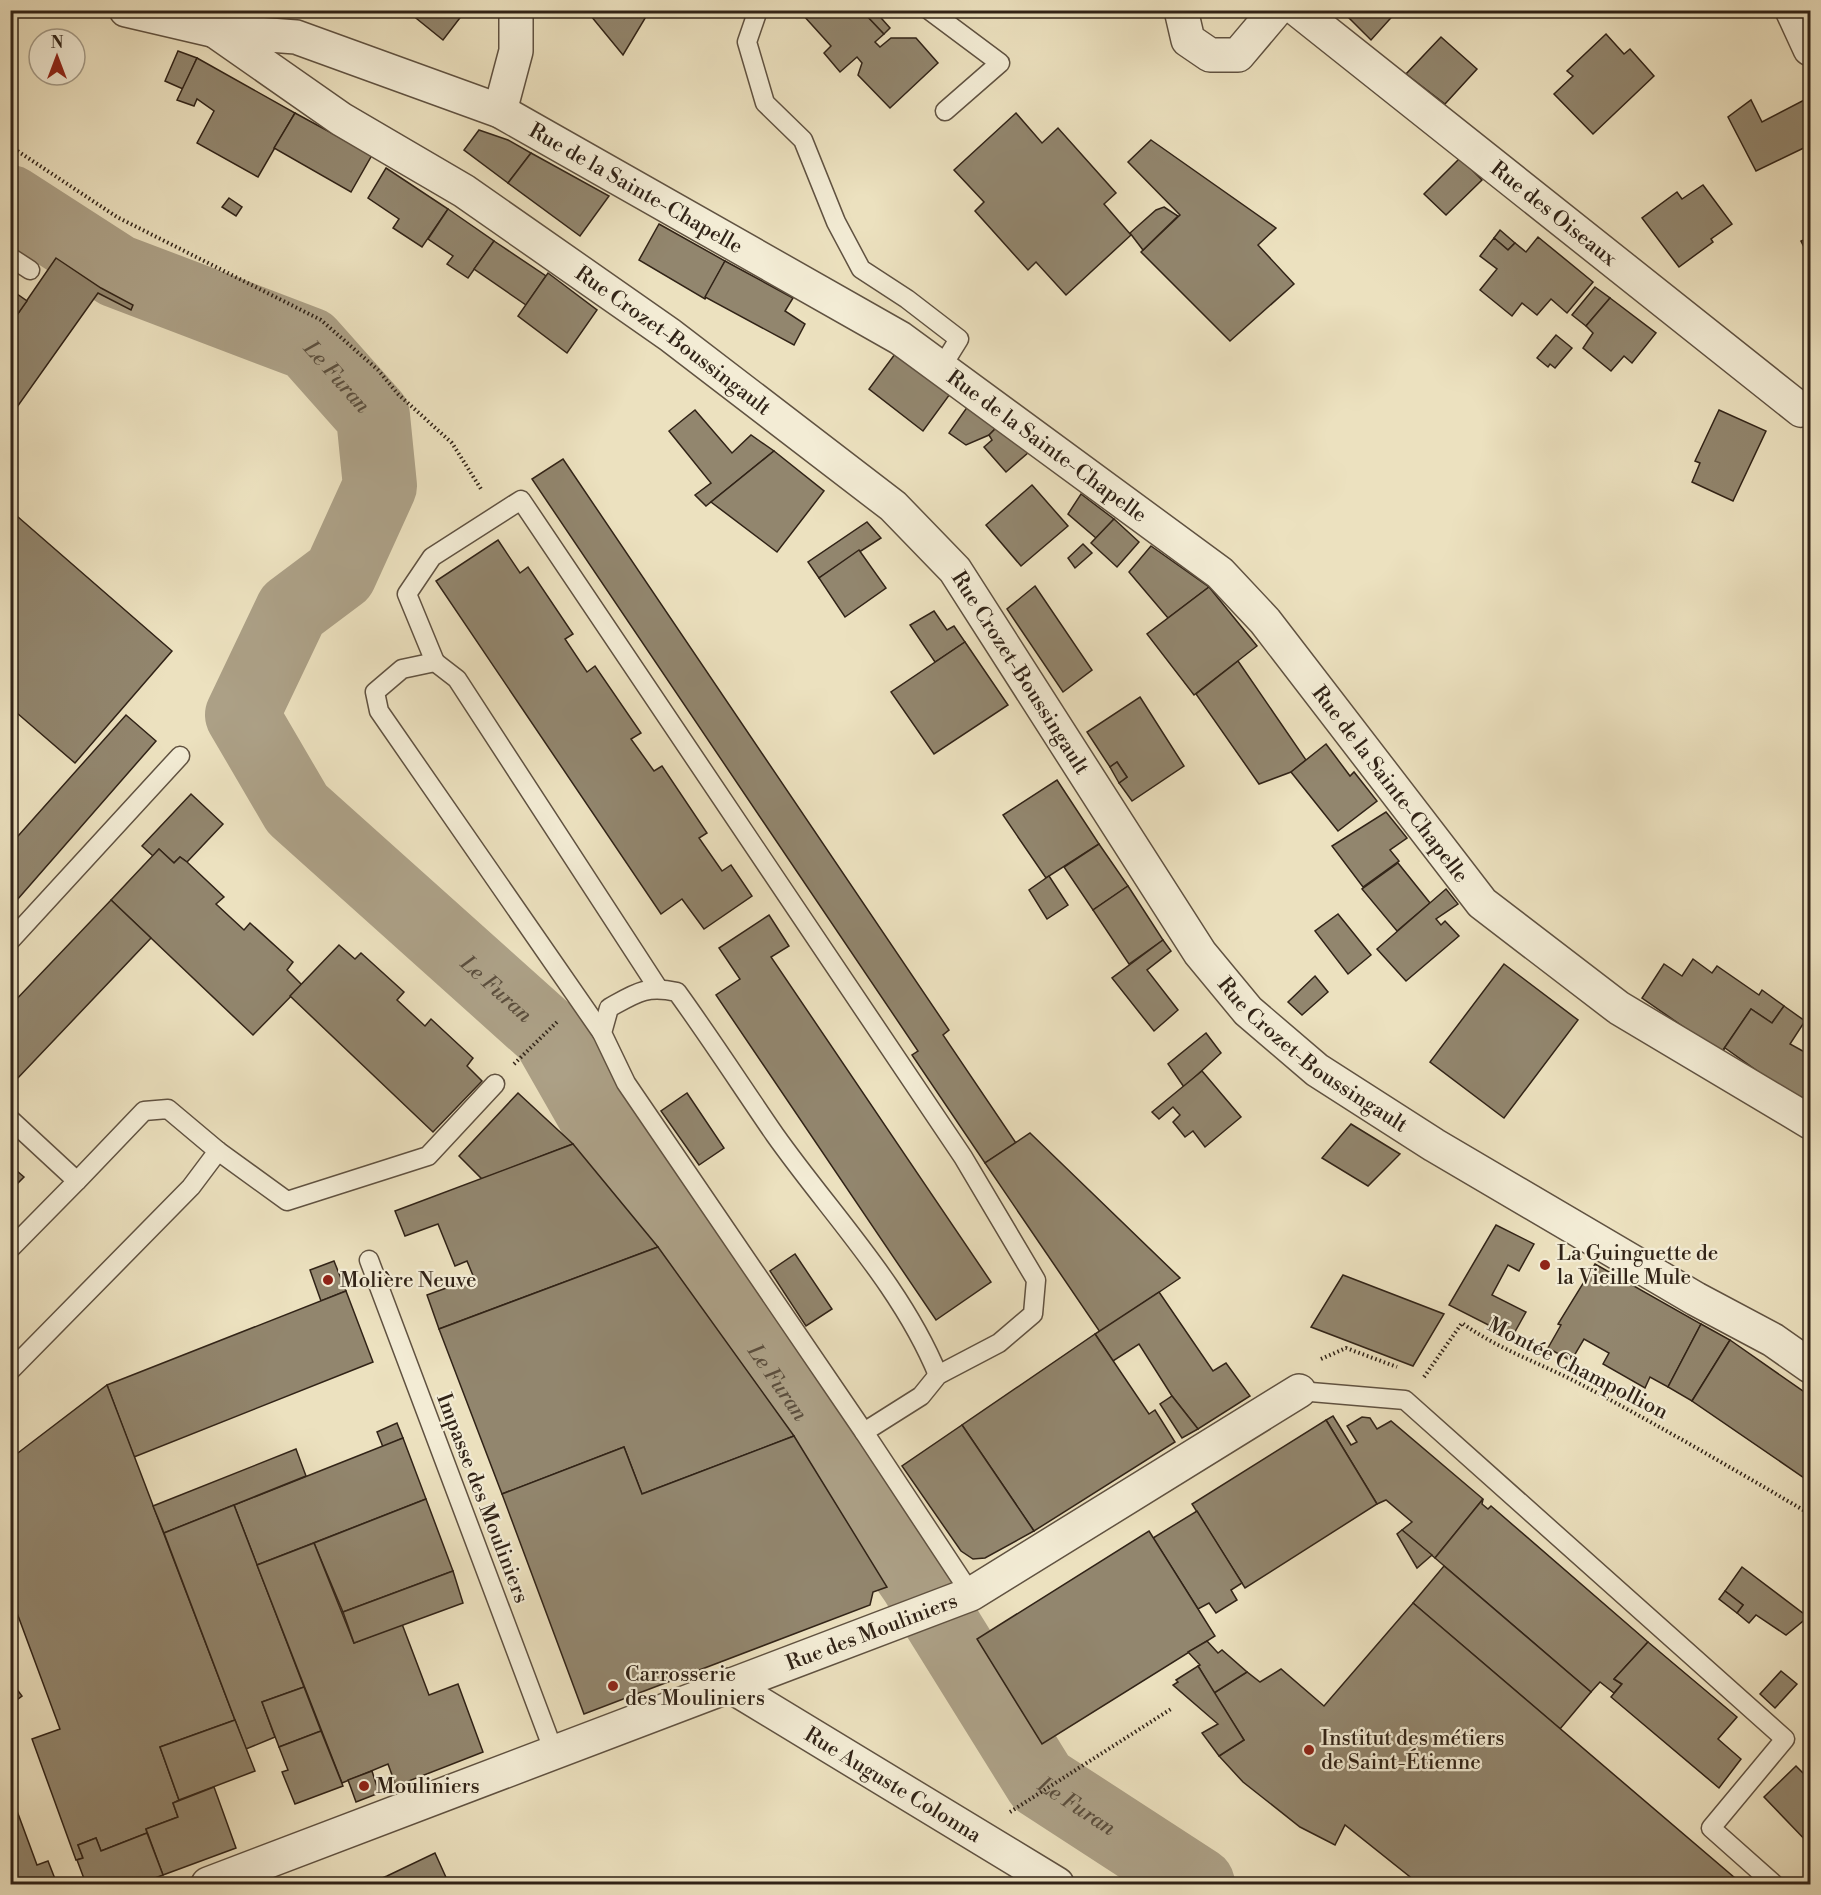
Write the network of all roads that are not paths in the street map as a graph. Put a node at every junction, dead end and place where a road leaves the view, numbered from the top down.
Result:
1 (126, 10) edge
2 (185, 10) edge
3 (516, 10) edge
4 (758, 10) edge
5 (929, 10) edge
6 (1180, 10) edge
7 (1276, 10) edge
8 (1298, 10) edge
9 (1792, 10) edge
10 (216, 32) junction
11 (1810, 49) edge
12 (500, 111) junction
13 (945, 111) dead end
14 (10, 257) edge
15 (30, 270) dead end
16 (941, 368) junction
17 (1810, 406) edge
18 (435, 662) junction
19 (180, 756) dead end
20 (10, 941) edge
21 (658, 988) junction
22 (602, 1033) junction
23 (495, 1084) dead end
24 (10, 1119) edge
25 (1810, 1122) edge
26 (218, 1151) junction
27 (77, 1181) junction
28 (10, 1249) edge
29 (369, 1260) dead end
30 (1810, 1366) edge
31 (10, 1371) edge
32 (938, 1375) junction
33 (1299, 1391) joint
34 (864, 1432) junction
35 (961, 1598) junction
36 (729, 1685) junction
37 (554, 1752) junction
38 (208, 1884) edge
39 (1057, 1884) edge
40 (1774, 1884) edge

1 - 10 street, Rue de la Sainte-Chapelle
2 - 10 street, Rue Crozet-Boussingault
3 - 12 street
4 - 16 lane
5 - 13 lane
6 - 7 street
8 - 17 street, Rue des Oiseaux
9 - 11 street
10 - 12 street, Rue de la Sainte-Chapelle
10 - 30 street, Rue Crozet-Boussingault
12 - 16 street, Rue de la Sainte-Chapelle
14 - 15 lane
16 - 25 street, Rue de la Sainte-Chapelle
18 - 21 lane
18 - 22 lane
18 - 32 lane
19 - 20 lane
21 - 22 lane
21 - 32 lane
22 - 34 lane
23 - 26 lane
24 - 27 lane
26 - 27 lane
26 - 31 lane
27 - 28 lane
29 - 37 lane, Impasse des Mouliniers
32 - 34 lane
33 - 35 street, Rue des Mouliniers
33 - 40 lane
34 - 35 lane
35 - 36 street, Rue des Mouliniers
36 - 37 street, Rue des Mouliniers
36 - 39 street, Rue Auguste Colonna
37 - 38 street, Rue des Mouliniers

